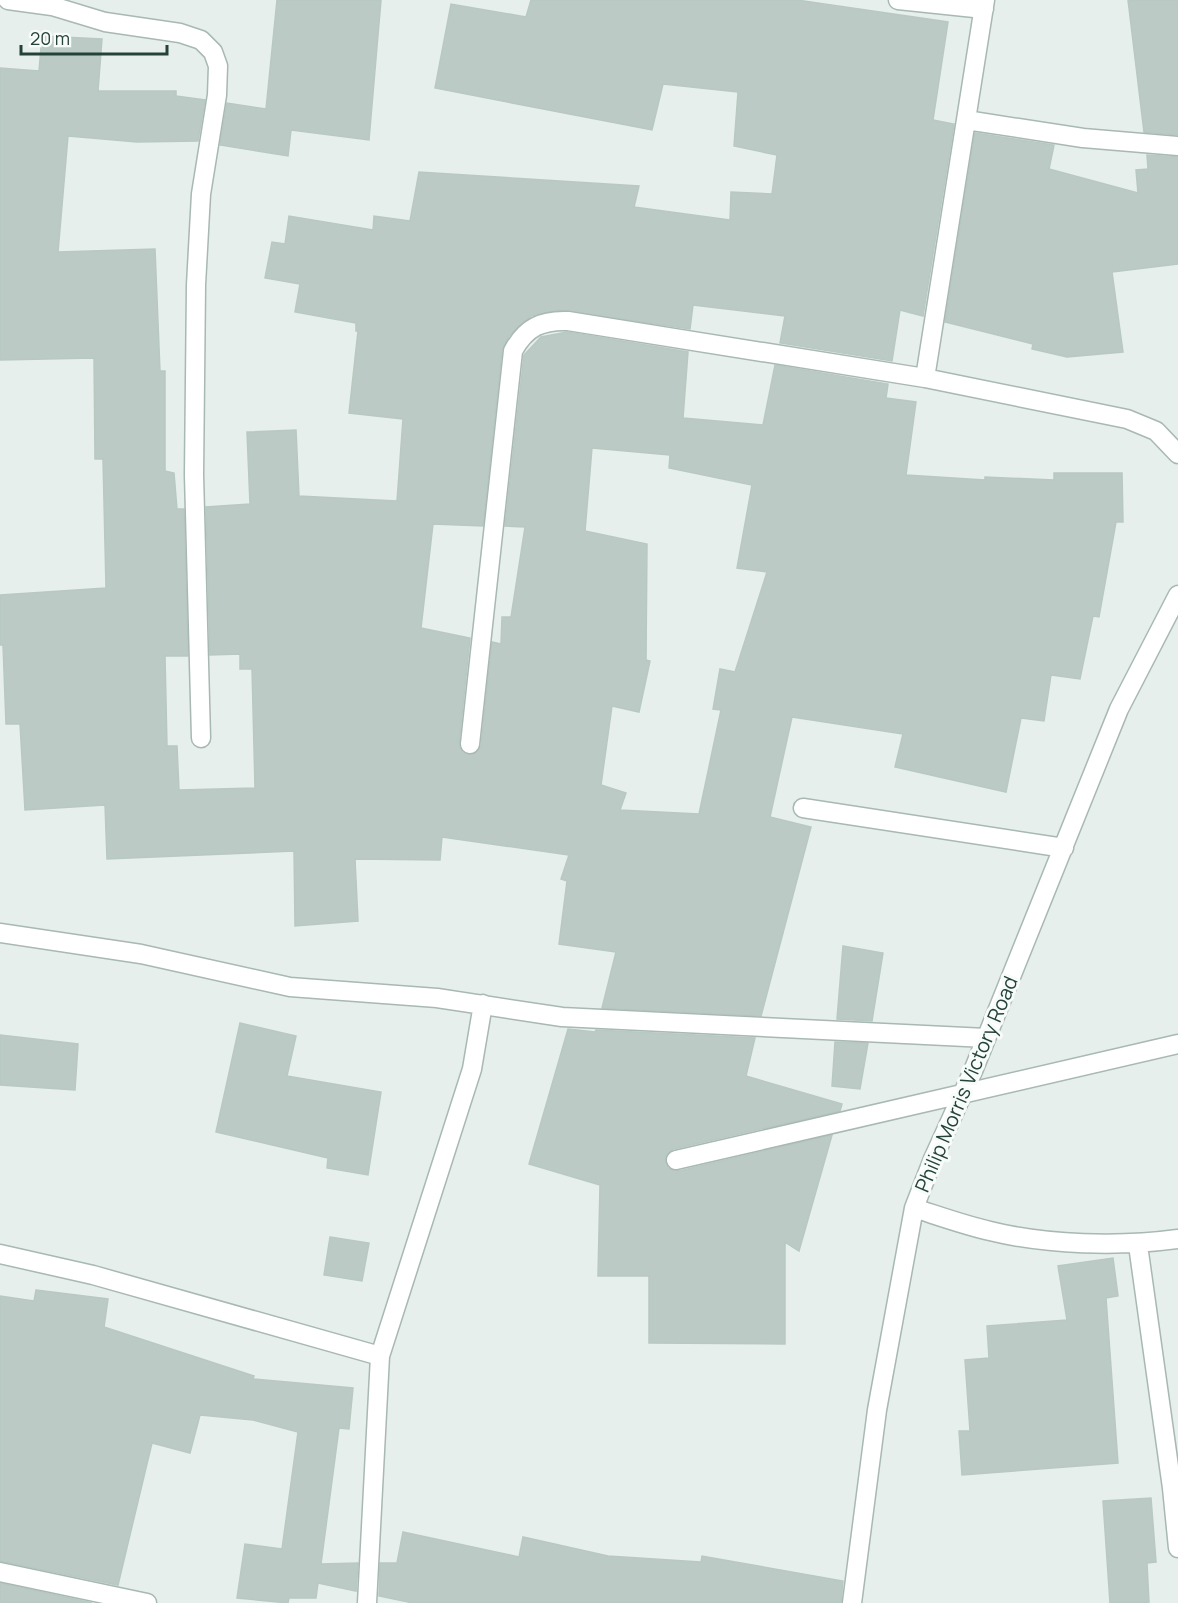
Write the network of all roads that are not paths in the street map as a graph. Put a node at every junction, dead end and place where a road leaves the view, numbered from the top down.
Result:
1 (8, 0) edge
2 (898, 0) edge
3 (52, 3) edge
4 (985, 5) edge
5 (966, 120) junction
6 (1178, 146) edge
7 (925, 378) junction
8 (1178, 454) edge
9 (1178, 595) edge
10 (201, 738) dead end
11 (470, 744) dead end
12 (803, 808) dead end
13 (1064, 848) junction
14 (0, 933) edge
15 (483, 1004) junction
16 (986, 1038) junction
17 (1178, 1044) edge
18 (676, 1160) dead end
19 (914, 1208) junction
20 (1178, 1239) edge
21 (1138, 1245) junction
22 (0, 1254) edge
23 (380, 1356) junction
24 (1178, 1548) edge
25 (0, 1572) edge
26 (147, 1603) edge
27 (367, 1603) edge
28 (852, 1603) edge

1 - 3 street
2 - 4 street
3 - 10 street
4 - 5 street
5 - 6 street
5 - 7 street
7 - 8 street
7 - 11 street
9 - 13 street, Philip Morris Victory Road
12 - 13 street
13 - 16 street, Philip Morris Victory Road
14 - 15 street
15 - 16 street
15 - 23 street
16 - 19 street, Philip Morris Victory Road
17 - 18 street
19 - 21 street
19 - 28 street, Philip Morris Victory Road
20 - 21 street
21 - 24 street
22 - 23 street
23 - 27 street
25 - 26 street

